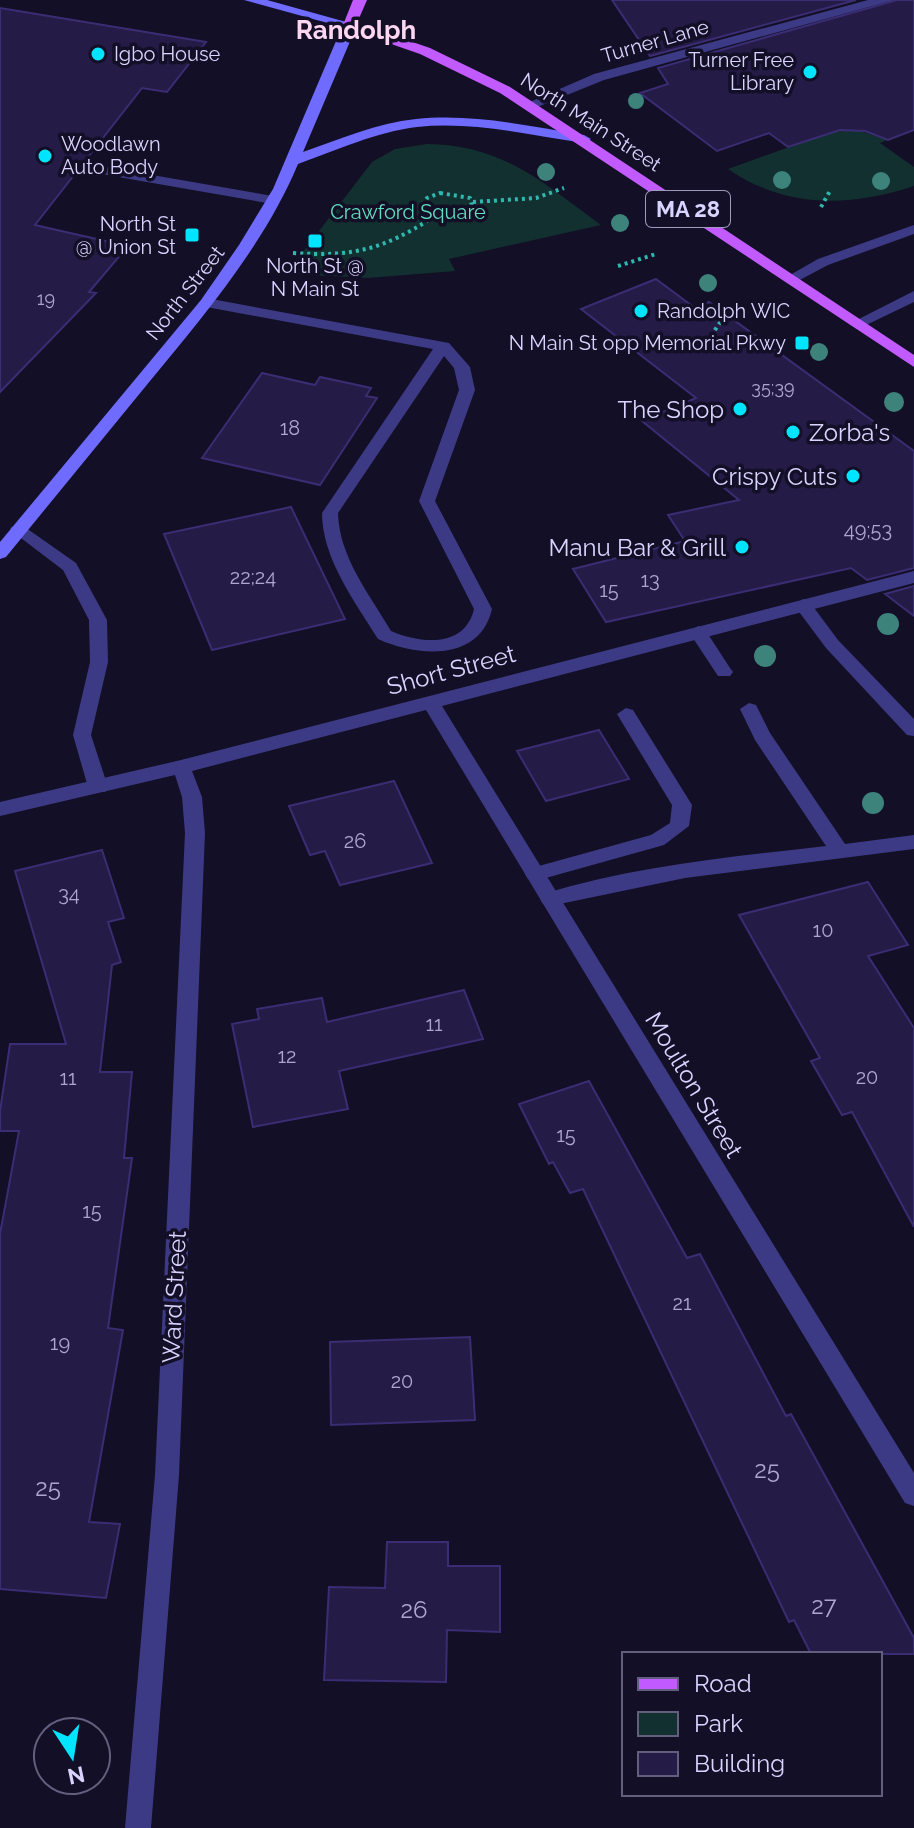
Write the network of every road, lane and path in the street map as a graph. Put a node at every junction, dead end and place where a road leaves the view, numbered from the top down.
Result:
1 (251, 0) edge
2 (360, 0) edge
3 (882, 0) edge
4 (350, 25) junction
5 (530, 105) junction
6 (584, 139) junction
7 (292, 161) junction
8 (106, 171) dead end
9 (564, 188) dead end
10 (831, 189) dead end
11 (273, 200) junction
12 (473, 202) junction
13 (821, 207) dead end
14 (432, 218) junction
15 (914, 229) edge
16 (293, 253) dead end
17 (656, 254) dead end
18 (618, 266) dead end
19 (791, 279) junction
20 (914, 296) edge
21 (206, 303) junction
22 (742, 311) dead end
23 (857, 324) junction
24 (711, 336) dead end
25 (443, 346) junction
26 (914, 362) edge
27 (19, 528) junction
28 (0, 553) edge
29 (914, 577) edge
30 (803, 605) junction
31 (698, 632) junction
32 (724, 672) dead end
33 (431, 702) junction
34 (749, 709) dead end
35 (626, 714) dead end
36 (914, 730) edge
37 (181, 767) junction
38 (98, 787) junction
39 (0, 809) edge
40 (914, 842) edge
41 (840, 851) junction
42 (535, 874) junction
43 (550, 899) junction
44 (914, 1495) edge
45 (138, 1828) edge

1 - 4 main road
2 - 4 main road
3 - 5 street, Turner Lane
4 - 5 main road, North Main Street / MA 28
4 - 7 main road, North Street
5 - 6 main road, North Main Street / MA 28
6 - 7 main road
6 - 19 main road, North Main Street / MA 28
7 - 11 main road, North Street
8 - 11 street
9 - 12 path
10 - 13 path
11 - 21 main road, North Street
12 - 14 path
12 - 14 path
14 - 16 path
15 - 19 street
17 - 18 path
19 - 23 main road, North Main Street / MA 28
20 - 23 street
21 - 25 street
21 - 27 main road, North Street
22 - 24 path
23 - 26 main road, North Main Street / MA 28
25 - 25 street
27 - 28 main road, North Street
27 - 38 street
29 - 30 street, Short Street
30 - 31 street, Short Street
30 - 36 street
31 - 32 street
31 - 33 street, Short Street
33 - 37 street, Short Street
33 - 42 street, Moulton Street
34 - 41 street
35 - 42 street
37 - 38 street, Short Street
37 - 45 street, Ward Street
38 - 39 street, Short Street
40 - 41 street
41 - 43 street
42 - 43 street, Moulton Street
43 - 44 street, Moulton Street

